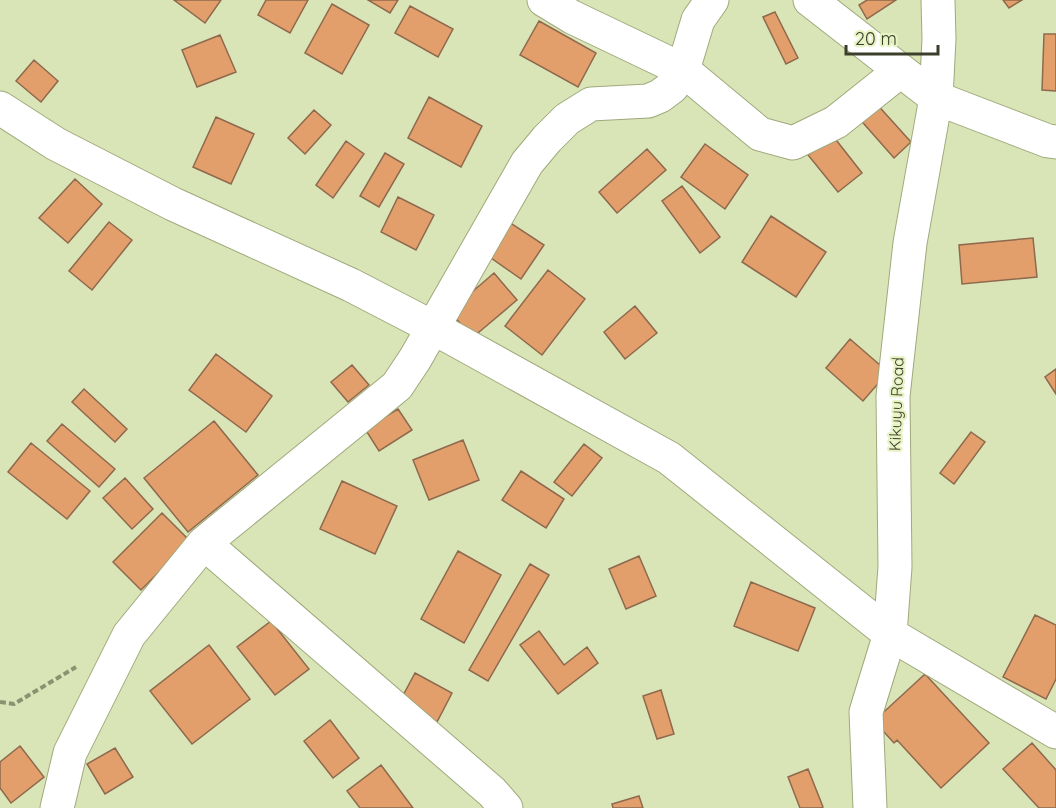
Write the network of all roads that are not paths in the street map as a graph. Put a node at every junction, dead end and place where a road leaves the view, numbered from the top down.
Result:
1 (544, 0) edge
2 (712, 0) edge
3 (810, 0) edge
4 (938, 0) edge
5 (683, 70) junction
6 (900, 71) junction
7 (936, 98) junction
8 (0, 108) edge
9 (1056, 142) edge
10 (432, 327) junction
11 (204, 543) junction
12 (890, 634) junction
13 (1056, 732) edge
14 (57, 808) edge
15 (506, 808) edge
16 (870, 808) edge

1 - 5 street
2 - 5 street
3 - 6 street
4 - 7 street, Kikuyu Road
5 - 6 street
5 - 10 street
6 - 7 street
7 - 9 street
7 - 12 street, Kikuyu Road
8 - 10 street
10 - 11 street
10 - 12 street
11 - 14 street
11 - 15 street
12 - 13 street
12 - 16 street, Kikuyu Road

